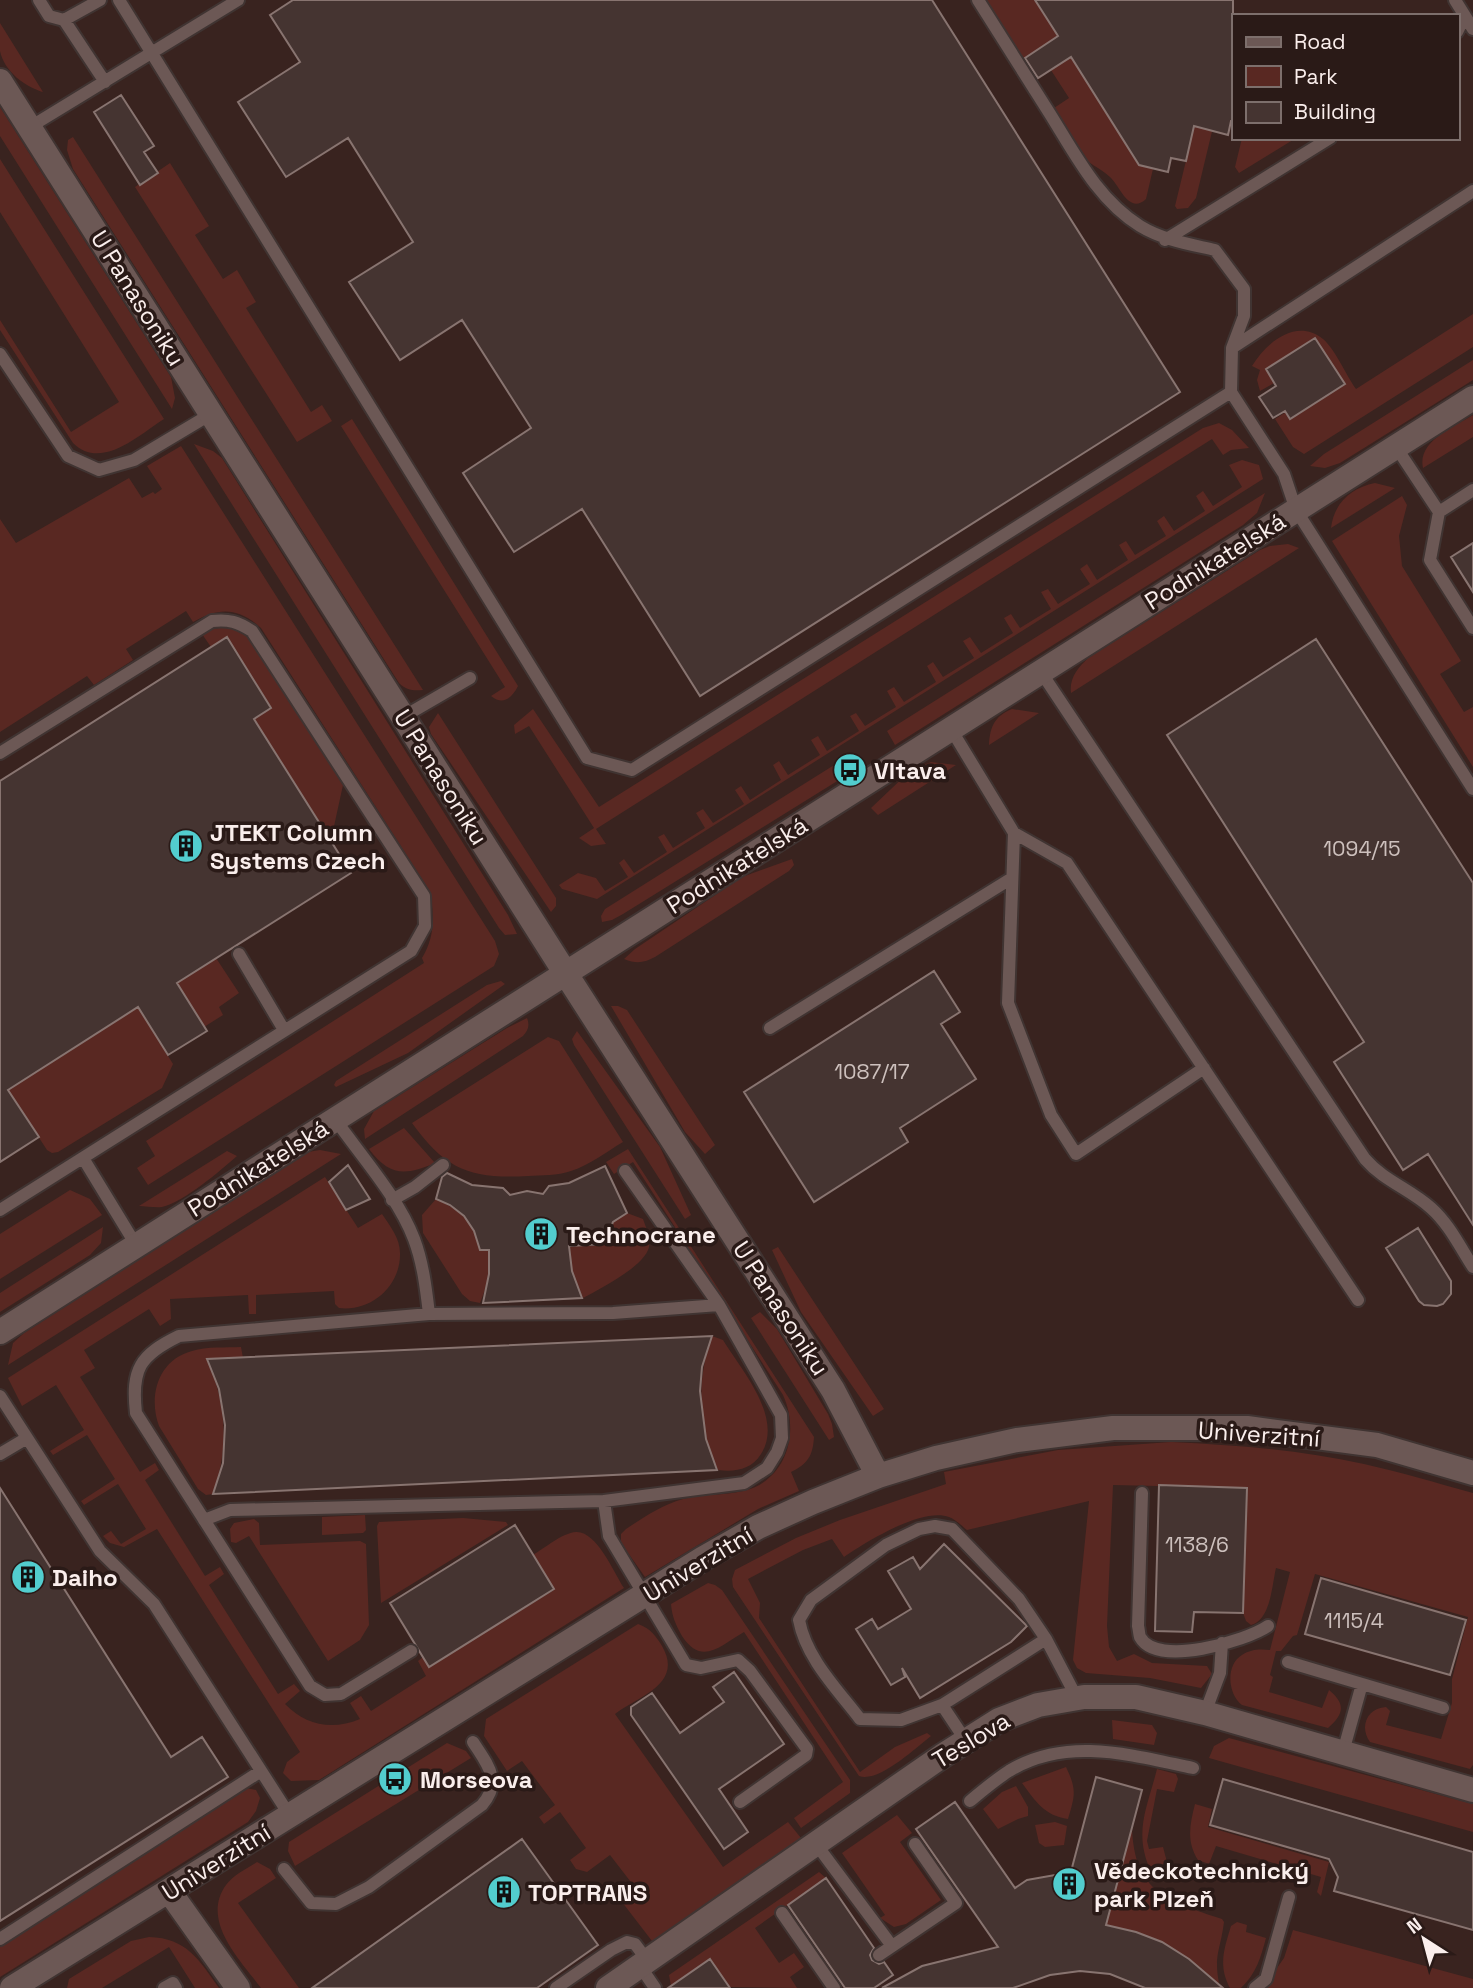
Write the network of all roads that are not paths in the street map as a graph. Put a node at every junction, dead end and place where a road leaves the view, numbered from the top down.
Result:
1 (39, 0) edge
2 (100, 0) edge
3 (119, 0) edge
4 (238, 0) edge
5 (978, 0) edge
6 (1455, 0) edge
7 (1465, 16) junction
8 (64, 20) junction
9 (1459, 28) edge
10 (1473, 29) edge
11 (152, 54) junction
12 (0, 80) edge
13 (105, 82) junction
14 (30, 127) junction
15 (1327, 140) edge
16 (1473, 191) edge
17 (1165, 240) junction
18 (1232, 348) junction
19 (0, 354) edge
20 (1231, 392) junction
21 (1473, 398) edge
22 (211, 414) junction
23 (1396, 447) junction
24 (1473, 490) edge
25 (1296, 510) junction
26 (1438, 512) junction
27 (1473, 628) edge
28 (1041, 672) junction
29 (470, 678) dead end
30 (403, 717) junction
31 (951, 729) junction
32 (0, 753) edge
33 (1473, 789) edge
34 (1014, 833) junction
35 (1012, 878) junction
36 (239, 954) dead end
37 (566, 974) junction
38 (770, 1028) dead end
39 (284, 1030) junction
40 (1204, 1068) junction
41 (335, 1119) junction
42 (83, 1158) junction
43 (443, 1165) dead end
44 (625, 1171) dead end
45 (392, 1200) junction
46 (0, 1210) edge
47 (136, 1245) junction
48 (1470, 1258) edge
49 (1358, 1300) dead end
50 (719, 1305) junction
51 (429, 1314) junction
52 (0, 1332) edge
53 (0, 1396) edge
54 (27, 1438) junction
55 (0, 1454) edge
56 (1473, 1473) edge
57 (878, 1475) junction
58 (1142, 1493) dead end
59 (604, 1501) junction
60 (204, 1520) junction
61 (644, 1596) junction
62 (1268, 1626) dead end
63 (1046, 1639) junction
64 (1222, 1643) junction
65 (411, 1651) dead end
66 (1287, 1662) dead end
67 (1362, 1684) junction
68 (1077, 1698) junction
69 (942, 1705) junction
70 (1443, 1708) dead end
71 (1205, 1713) junction
72 (966, 1741) junction
73 (473, 1742) dead end
74 (1343, 1752) junction
75 (1193, 1768) dead end
76 (261, 1771) junction
77 (1473, 1790) edge
78 (970, 1801) dead end
79 (740, 1802) dead end
80 (290, 1816) junction
81 (816, 1844) junction
82 (915, 1844) dead end
83 (284, 1869) dead end
84 (169, 1891) junction
85 (1289, 1897) dead end
86 (782, 1913) dead end
87 (0, 1939) edge
88 (892, 1946) junction
89 (879, 1955) dead end
90 (643, 1963) junction
91 (29, 1984) edge
92 (836, 1984) edge
93 (164, 1988) edge
94 (176, 1988) edge
95 (238, 1988) edge
96 (556, 1988) edge
97 (608, 1988) edge
98 (655, 1988) edge
99 (1255, 1988) edge

1 - 8 lane
2 - 8 lane
3 - 11 lane
4 - 11 lane
5 - 17 lane
6 - 7 lane
7 - 9 lane
7 - 10 lane
8 - 13 lane
11 - 13 lane
11 - 20 lane
12 - 14 street, U Panasoniku
13 - 14 lane
14 - 22 street, U Panasoniku
15 - 17 lane
16 - 18 lane
17 - 18 lane
18 - 20 lane
19 - 22 lane
20 - 25 lane
21 - 23 street, Podnikatelská
22 - 30 street, U Panasoniku
23 - 25 street, Podnikatelská
23 - 26 lane
24 - 26 lane
25 - 28 street, Podnikatelská
25 - 33 lane
26 - 27 lane
28 - 31 street, Podnikatelská
28 - 48 lane
29 - 30 lane
30 - 37 street, U Panasoniku
31 - 34 lane
31 - 37 street, Podnikatelská
32 - 39 lane
34 - 35 lane
34 - 40 lane
35 - 38 lane
35 - 40 lane
36 - 39 lane
37 - 41 street, Podnikatelská
37 - 57 street, U Panasoniku
39 - 42 lane
40 - 49 lane
41 - 45 lane
41 - 47 street, Podnikatelská
42 - 46 lane
42 - 47 lane
43 - 45 lane
44 - 50 lane
45 - 51 lane
47 - 52 street, Podnikatelská
50 - 51 lane
50 - 59 lane
51 - 60 lane
53 - 54 lane
54 - 55 lane
54 - 76 lane
56 - 57 street, Univerzitní
57 - 61 street, Univerzitní
58 - 64 lane
59 - 60 lane
59 - 61 lane
60 - 65 lane
61 - 79 lane
61 - 80 street, Univerzitní
62 - 64 lane
63 - 68 lane
63 - 69 lane
63 - 69 lane
64 - 71 lane
66 - 67 lane
67 - 70 lane
67 - 74 lane
68 - 71 street, Teslova
68 - 72 street, Teslova
69 - 72 lane
71 - 74 street, Teslova
72 - 81 street, Teslova
73 - 83 lane
74 - 77 street, Teslova
75 - 78 lane
76 - 80 lane
76 - 87 lane
80 - 84 street, Univerzitní
81 - 88 lane
81 - 90 street, Teslova
82 - 88 lane
84 - 91 street, Univerzitní
84 - 95 street
85 - 99 lane
86 - 92 lane
88 - 89 lane
90 - 96 lane
90 - 97 street, Teslova
90 - 98 lane
93 - 94 lane

